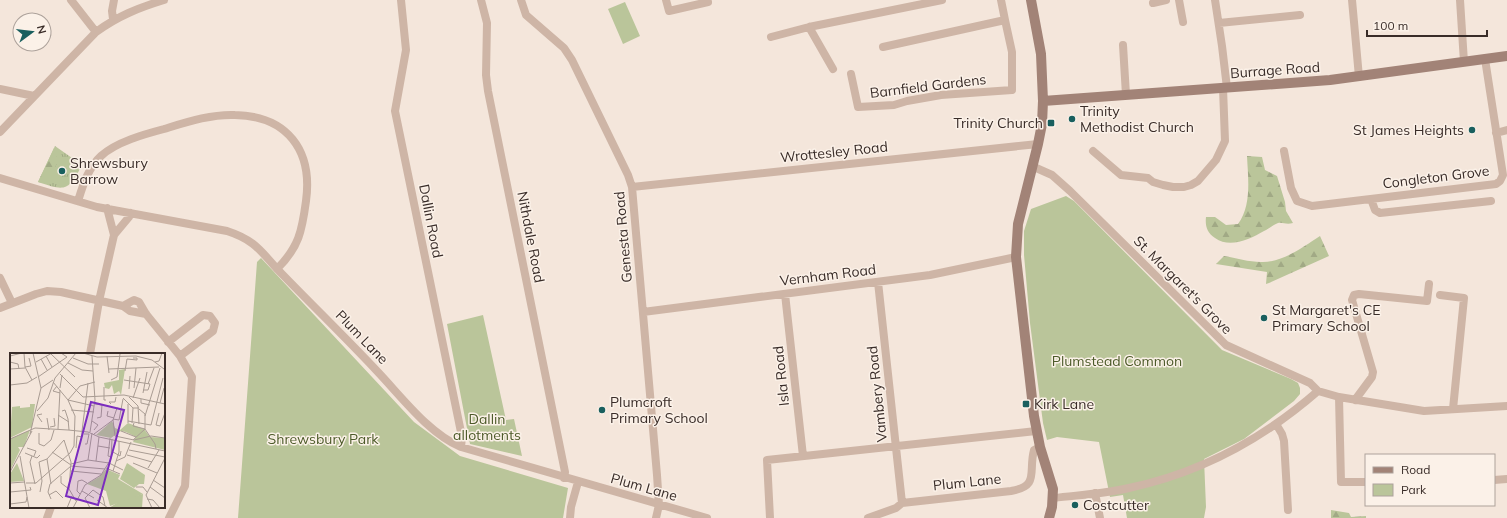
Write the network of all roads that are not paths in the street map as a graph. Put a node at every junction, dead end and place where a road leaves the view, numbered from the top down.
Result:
1 (71, 0) edge
2 (114, 0) edge
3 (164, 0) edge
4 (401, 0) edge
5 (481, 0) edge
6 (521, 0) edge
7 (666, 0) edge
8 (942, 0) edge
9 (1001, 0) edge
10 (1031, 0) edge
11 (1166, 0) edge
12 (1179, 0) edge
13 (1215, 0) edge
14 (1352, 0) edge
15 (1460, 0) edge
16 (708, 2) dead end
17 (1153, 2) dead end
18 (1300, 15) dead end
19 (113, 19) junction
20 (1005, 20) junction
21 (1183, 22) dead end
22 (1219, 23) junction
23 (809, 27) junction
24 (96, 32) junction
25 (771, 37) dead end
26 (1122, 45) dead end
27 (883, 47) dead end
28 (1507, 56) edge
29 (1485, 59) junction
30 (1464, 62) junction
31 (833, 68) dead end
32 (851, 74) dead end
33 (1359, 77) junction
34 (1225, 88) junction
35 (0, 89) edge
36 (1126, 95) junction
37 (34, 96) junction
38 (1043, 101) junction
39 (1507, 130) edge
40 (0, 132) edge
41 (1496, 133) junction
42 (1038, 144) junction
43 (1093, 151) dead end
44 (1284, 151) dead end
45 (1034, 167) junction
46 (0, 178) edge
47 (632, 187) junction
48 (1371, 199) junction
49 (1491, 201) dead end
50 (78, 202) junction
51 (107, 208) junction
52 (131, 213) junction
53 (114, 234) junction
54 (1016, 257) junction
55 (277, 269) junction
56 (0, 278) edge
57 (878, 282) junction
58 (1429, 284) dead end
59 (785, 294) junction
60 (1440, 295) dead end
61 (99, 301) junction
62 (12, 303) junction
63 (0, 308) edge
64 (643, 312) junction
65 (168, 342) junction
66 (90, 353) edge
67 (180, 356) junction
68 (1318, 391) junction
69 (1339, 397) junction
70 (1355, 400) junction
71 (1507, 406) edge
72 (1453, 409) junction
73 (1276, 424) junction
74 (1036, 431) junction
75 (896, 446) junction
76 (461, 447) junction
77 (1040, 448) junction
78 (803, 456) junction
79 (564, 478) junction
80 (1507, 479) edge
81 (1495, 480) edge
82 (578, 482) junction
83 (1365, 482) edge
84 (1096, 493) junction
85 (1054, 498) junction
86 (902, 503) junction
87 (659, 505) junction
88 (51, 508) edge
89 (1288, 510) dead end
90 (47, 518) edge
91 (169, 518) edge
92 (570, 518) edge
93 (656, 518) edge
94 (707, 518) edge
95 (770, 518) edge
96 (868, 518) edge
97 (1049, 518) edge
98 (1100, 518) edge

1 - 24 street
2 - 19 street
3 - 19 street
4 - 76 street, Dallin Road
5 - 79 street, Nithdale Road
6 - 47 street, Genesta Road
7 - 16 street
8 - 23 street
9 - 20 street, Barnfield Gardens
10 - 38 street
11 - 17 street
12 - 21 street
13 - 22 street
14 - 33 street
15 - 30 street
18 - 22 street
19 - 24 street
20 - 27 street
20 - 32 street, Barnfield Gardens
22 - 34 street
23 - 25 street
23 - 31 street
24 - 37 street
26 - 36 street
28 - 29 street, Burrage Road
29 - 30 street, Burrage Road
29 - 41 street, Congleton Grove
30 - 33 street, Burrage Road
33 - 34 street, Burrage Road
34 - 36 street, Burrage Road
34 - 43 street
35 - 37 street
36 - 38 street, Burrage Road
37 - 40 street
38 - 42 street
39 - 41 street
41 - 48 street, Congleton Grove
42 - 45 street
42 - 47 street, Wrottesley Road
44 - 48 street, Congleton Grove
45 - 54 street
45 - 68 street, St. Margaret's Grove
46 - 50 street, Plum Lane
47 - 64 street, Genesta Road
48 - 49 street, Congleton Grove
50 - 51 street, Plum Lane
50 - 55 street
51 - 52 street, Plum Lane
51 - 53 street
52 - 53 street
52 - 55 street, Plum Lane
53 - 61 street
54 - 57 street, Vernham Road
54 - 74 street
55 - 76 street, Plum Lane
56 - 62 street
57 - 59 street, Vernham Road
57 - 75 street, Vambery Road
58 - 70 street
59 - 64 street, Vernham Road
59 - 78 street, Isla Road
60 - 72 street
61 - 62 street
61 - 65 street
61 - 66 street
62 - 63 street
64 - 87 street, Genesta Road
65 - 67 street
65 - 67 street
67 - 91 street
68 - 69 street, St. Margaret's Grove
68 - 73 street
69 - 70 street, St. Margaret's Grove
69 - 83 street
70 - 72 street, St. Margaret's Grove
71 - 72 street, St. Margaret's Grove
73 - 84 street
73 - 89 street
74 - 75 street
74 - 77 street
75 - 78 street
75 - 86 street, Vambery Road
76 - 79 street, Plum Lane
77 - 85 street
77 - 86 street, Plum Lane
78 - 95 street
79 - 82 street, Plum Lane
80 - 81 street
82 - 87 street, Plum Lane
82 - 92 street
84 - 85 street
84 - 98 street
85 - 97 street
86 - 96 street, Plum Lane
87 - 93 street, Genesta Road
87 - 94 street, Plum Lane
88 - 90 street

